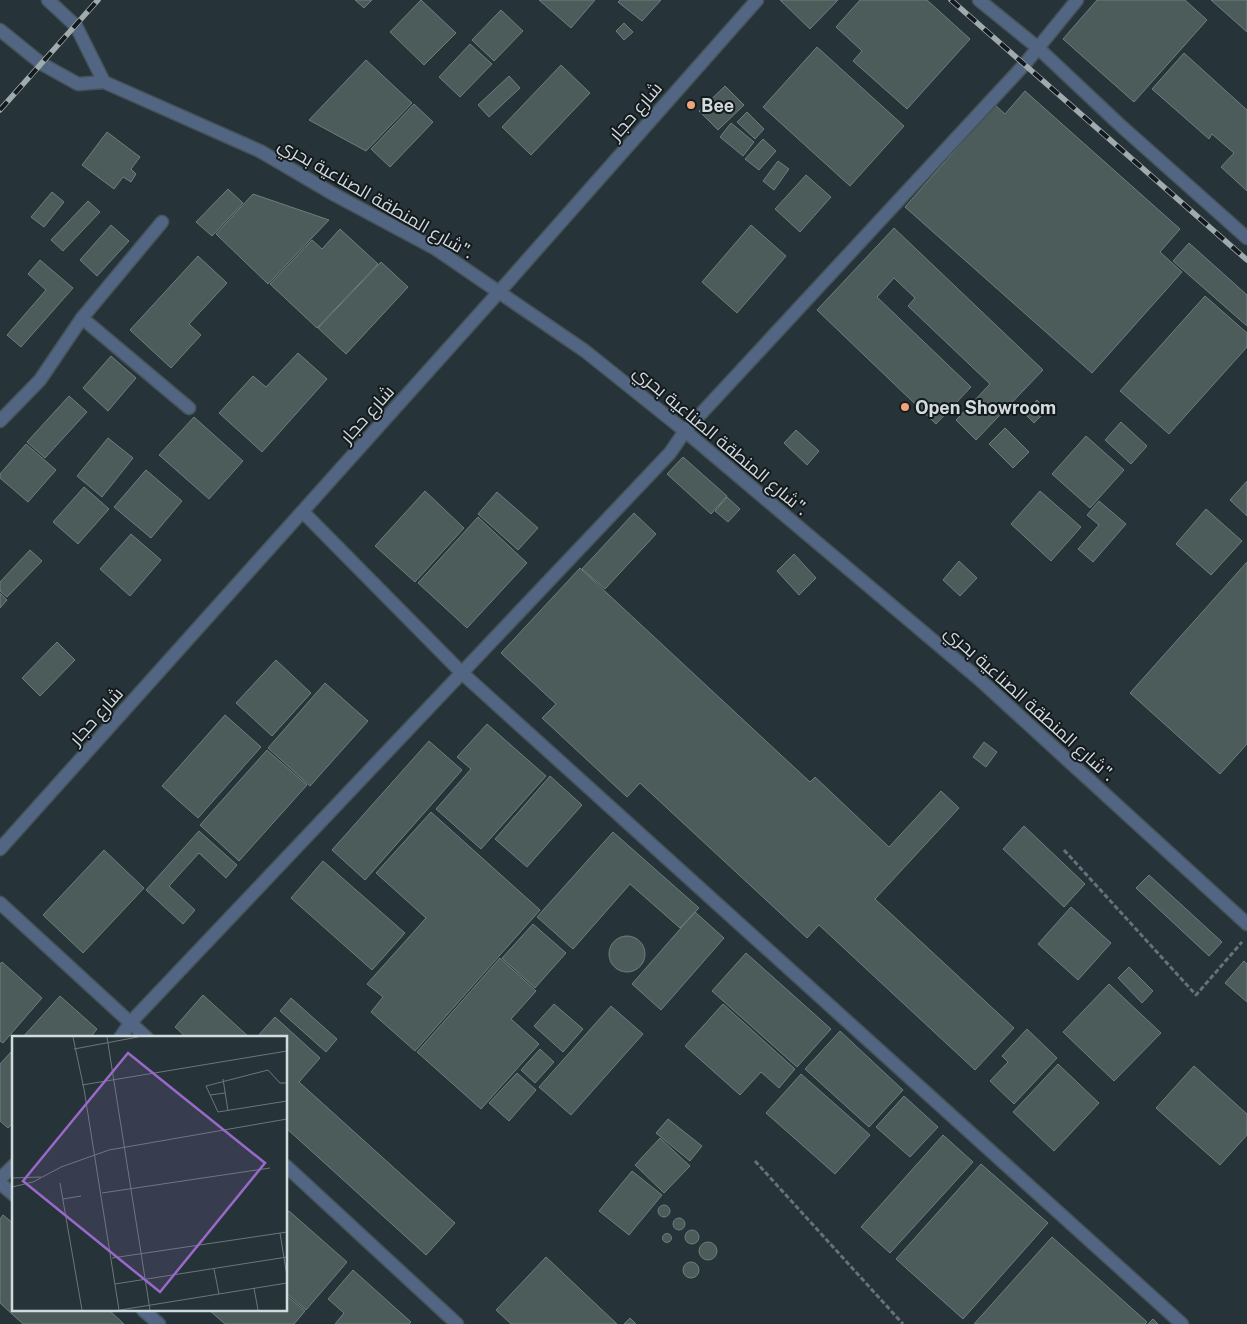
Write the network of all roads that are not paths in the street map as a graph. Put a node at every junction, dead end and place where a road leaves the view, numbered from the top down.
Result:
1 (48, 0) edge
2 (757, 0) edge
3 (979, 0) edge
4 (1078, 0) edge
5 (0, 30) edge
6 (1037, 47) junction
7 (104, 82) junction
8 (162, 222) dead end
9 (1247, 238) edge
10 (499, 292) junction
11 (82, 318) junction
12 (189, 408) dead end
13 (0, 421) edge
14 (685, 431) junction
15 (303, 512) junction
16 (462, 672) junction
17 (0, 850) edge
18 (0, 903) edge
19 (1247, 924) edge
20 (131, 1022) junction
21 (121, 1036) edge
22 (145, 1036) edge
23 (12, 1167) edge
24 (288, 1168) edge
25 (0, 1181) edge
26 (12, 1193) edge
27 (145, 1312) edge
28 (159, 1324) edge
29 (457, 1324) edge
30 (1182, 1324) edge

1 - 7 street
2 - 10 street, شارع حجار
3 - 6 street
4 - 6 street
5 - 7 street, شارع المنطقة الصناعية بحري".
6 - 9 street
6 - 14 street
7 - 10 street, شارع المنطقة الصناعية بحري".
8 - 11 street
10 - 14 street, شارع المنطقة الصناعية بحري".
10 - 15 street, شارع حجار
11 - 12 street
11 - 13 street
14 - 16 street
14 - 19 street, شارع المنطقة الصناعية بحري".
15 - 16 street
15 - 17 street, شارع حجار
16 - 20 street
16 - 30 street
18 - 20 street
20 - 21 street
20 - 22 street
23 - 25 street
24 - 29 street
25 - 26 street
27 - 28 street

